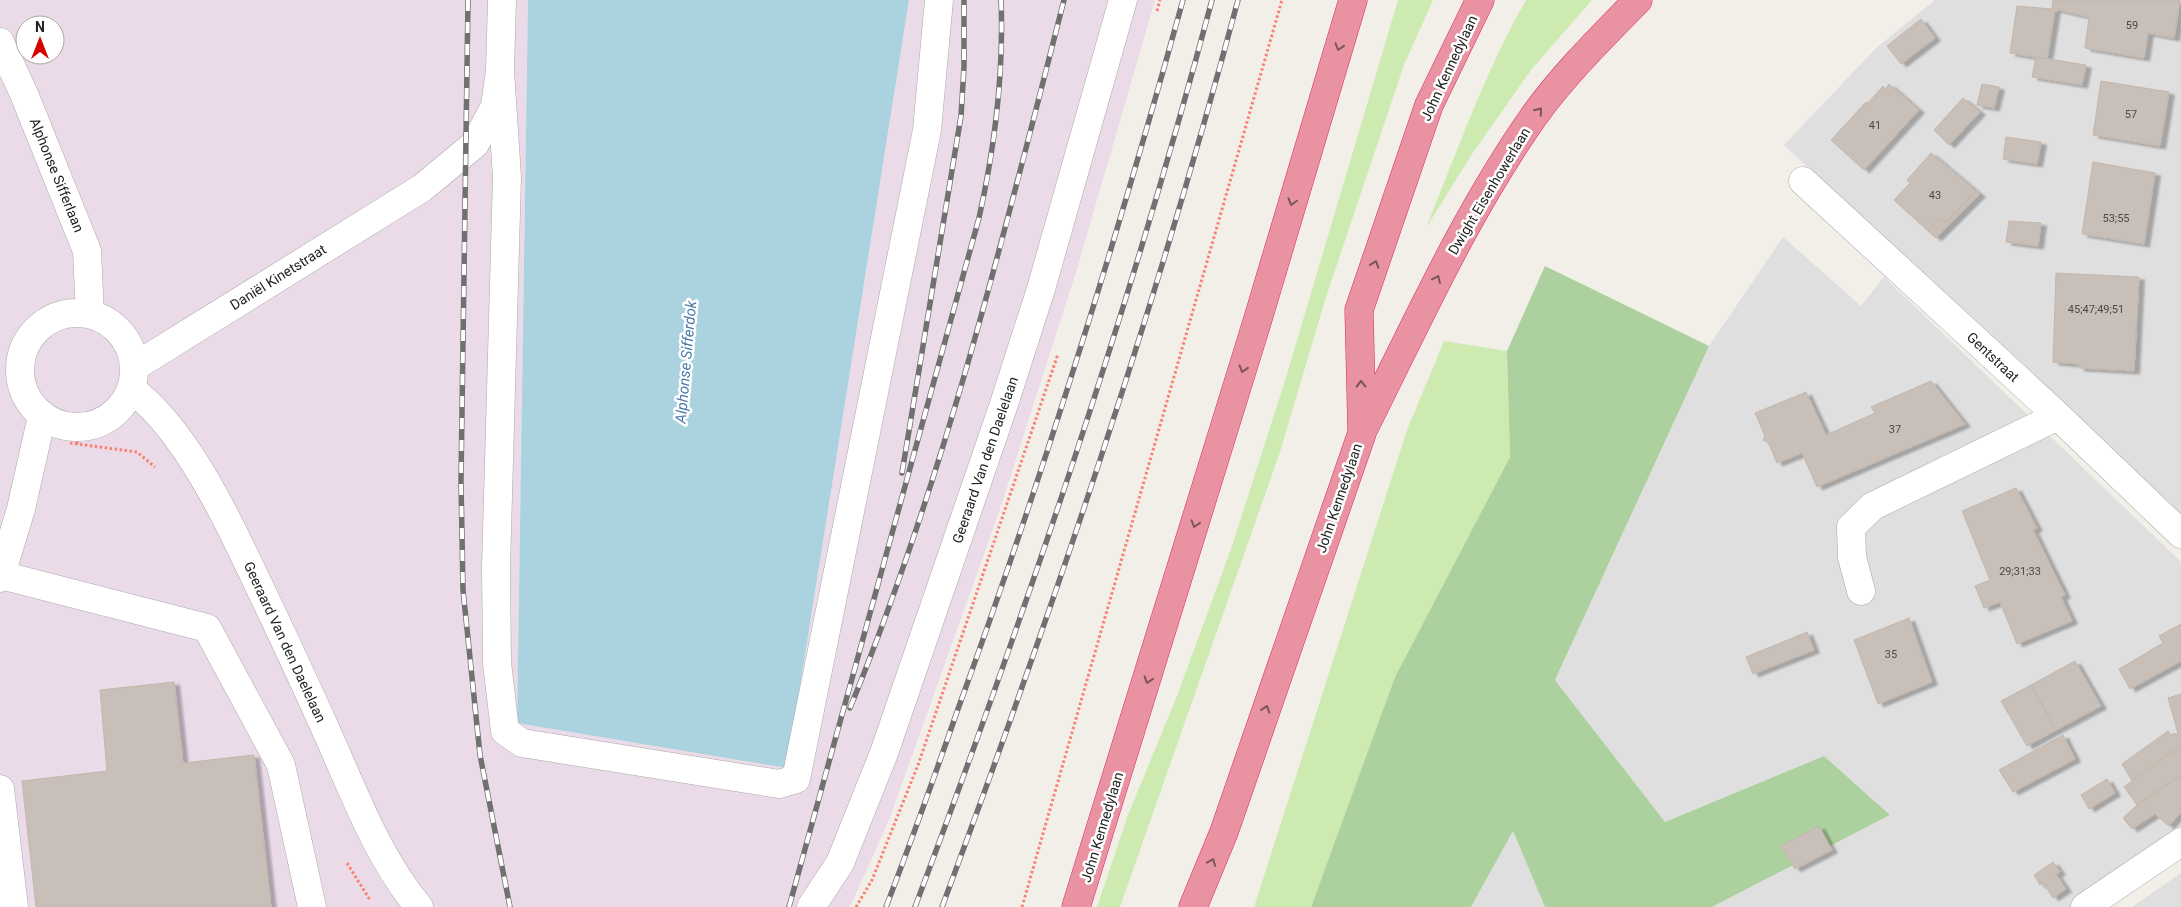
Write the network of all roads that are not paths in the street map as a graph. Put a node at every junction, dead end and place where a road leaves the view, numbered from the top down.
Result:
1 (502, 0) edge
2 (939, 0) edge
3 (1123, 0) edge
4 (1353, 0) edge
5 (1480, 0) edge
6 (1638, 0) edge
7 (0, 42) edge
8 (500, 71) junction
9 (1804, 181) dead end
10 (90, 314) junction
11 (132, 378) junction
12 (10, 385) edge
13 (42, 416) junction
14 (2058, 416) junction
15 (1362, 433) junction
16 (2181, 534) edge
17 (0, 577) edge
18 (1861, 591) dead end
19 (0, 789) edge
20 (2181, 842) edge
21 (14, 907) edge
22 (312, 907) edge
23 (419, 907) edge
24 (811, 907) edge
25 (1076, 907) edge
26 (1193, 907) edge
27 (2085, 907) edge

1 - 8 street
2 - 8 street
3 - 24 street, Geeraard Van den Daelelaan
4 -> 25 highway, John Kennedylaan
15 -> 5 highway, John Kennedylaan
15 -> 6 highway, Dwight Eisenhowerlaan
7 - 10 street, Alphonse Sifferlaan
8 - 11 street, Daniël Kinetstraat
9 - 14 street, Gentstraat
10 - 11 street
10 - 12 street
11 - 13 street
11 - 23 street, Geeraard Van den Daelelaan
12 - 13 street
13 - 17 street
14 - 16 street, Gentstraat
14 - 18 street
26 -> 15 highway, John Kennedylaan
17 - 22 street
19 - 21 street
20 - 27 street

